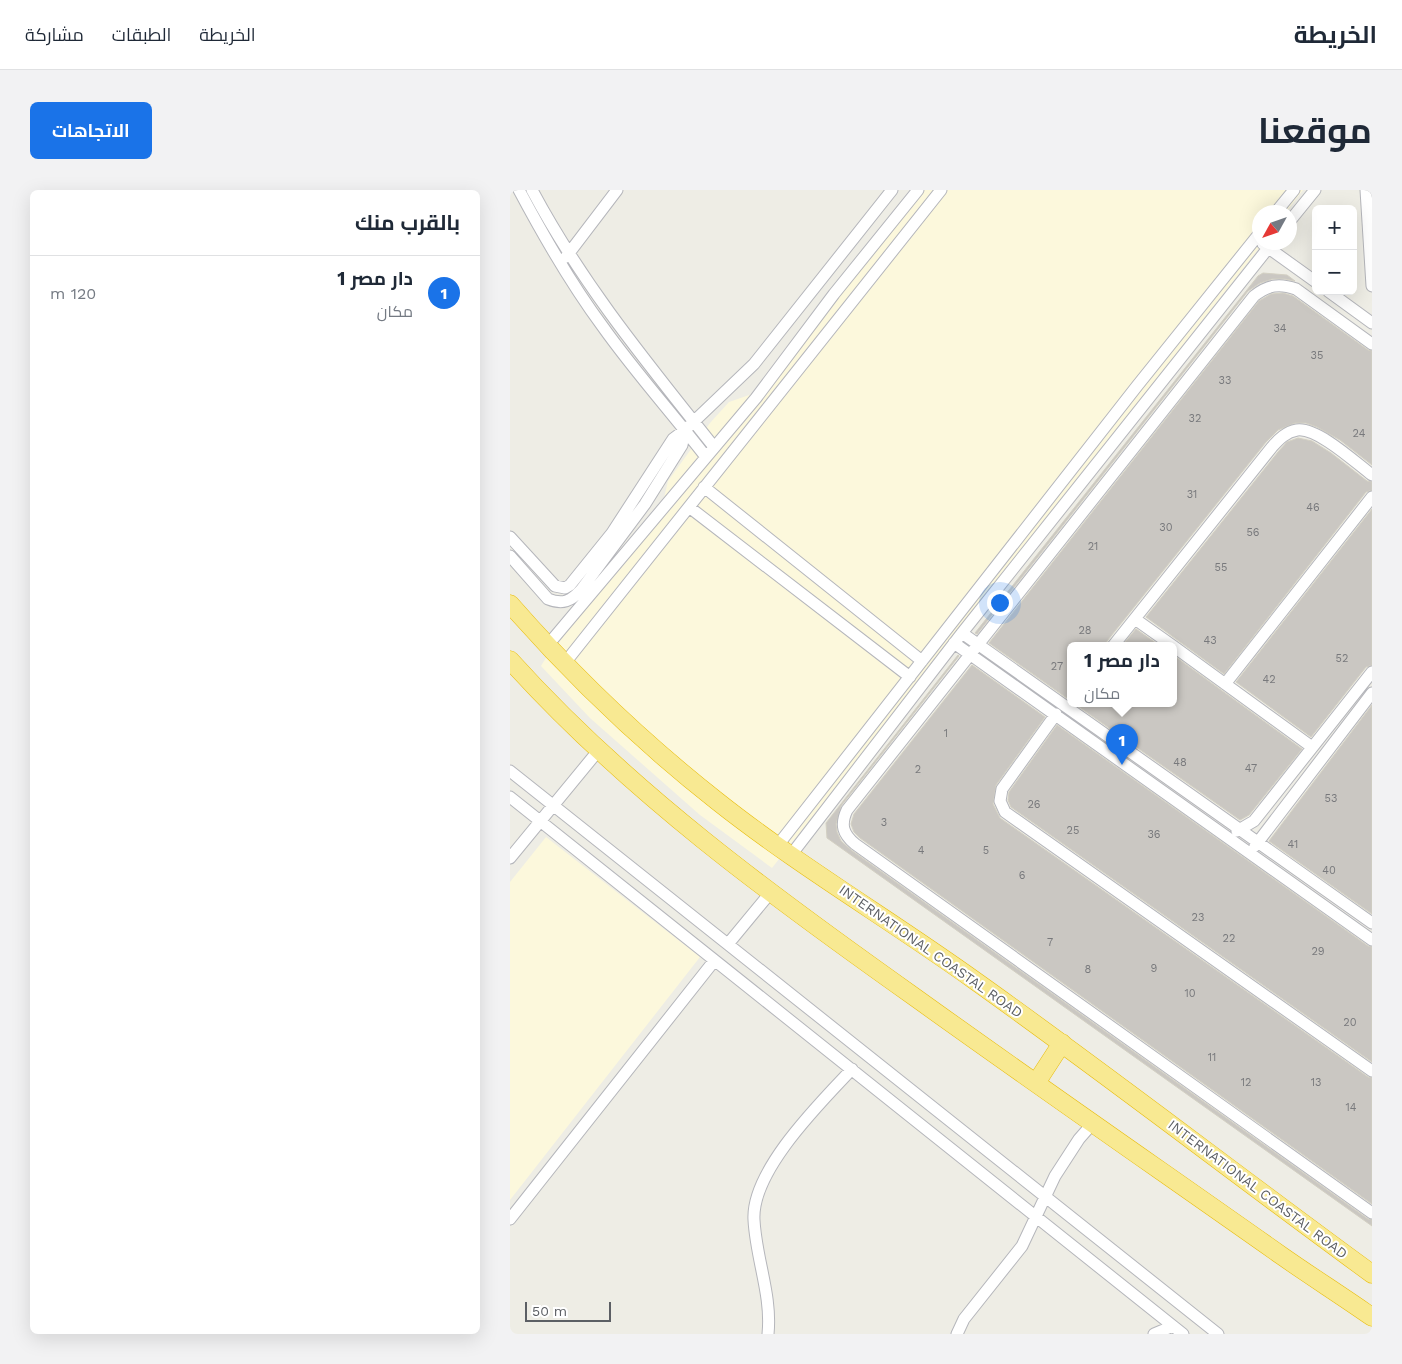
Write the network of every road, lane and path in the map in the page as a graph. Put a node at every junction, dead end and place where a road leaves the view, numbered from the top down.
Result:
1 (519, 190) edge
2 (532, 190) edge
3 (618, 190) edge
4 (892, 190) edge
5 (918, 190) edge
6 (941, 190) edge
7 (1294, 190) edge
8 (1315, 190) edge
9 (1366, 190) edge
10 (1282, 205) edge
11 (1297, 213) edge
12 (1256, 250) edge
13 (1256, 250) edge
14 (1275, 250) edge
15 (568, 253) junction
16 (562, 266) junction
17 (1312, 279) edge
18 (1372, 286) edge
19 (1334, 295) edge
20 (1372, 323) edge
21 (1372, 344) edge
22 (741, 415) junction
23 (694, 422) junction
24 (754, 425) junction
25 (685, 430) junction
26 (714, 447) junction
27 (706, 456) junction
28 (1372, 474) edge
29 (704, 487) junction
30 (1372, 497) edge
31 (666, 506) junction
32 (689, 507) junction
33 (679, 518) junction
34 (510, 537) edge
35 (510, 556) edge
36 (560, 588) junction
37 (563, 602) junction
38 (510, 604) edge
39 (1135, 618) junction
40 (962, 633) junction
41 (1116, 642) edge
42 (1168, 642) edge
43 (954, 643) junction
44 (979, 645) junction
45 (547, 646) junction
46 (1177, 649) edge
47 (971, 654) junction
48 (510, 660) edge
49 (922, 661) junction
50 (564, 664) junction
51 (1372, 672) edge
52 (910, 677) junction
53 (1225, 684) junction
54 (1372, 693) edge
55 (1067, 701) edge
56 (1075, 707) edge
57 (1056, 714) junction
58 (1312, 747) junction
59 (598, 751) junction
60 (510, 771) edge
61 (510, 797) edge
62 (552, 806) junction
63 (540, 820) junction
64 (1240, 829) junction
65 (1230, 840) junction
66 (1258, 842) junction
67 (784, 850) junction
68 (1249, 854) junction
69 (510, 858) edge
70 (771, 892) junction
71 (1372, 923) edge
72 (1372, 940) edge
73 (729, 945) junction
74 (715, 961) junction
75 (1062, 1043) junction
76 (852, 1069) junction
77 (1372, 1071) edge
78 (1036, 1083) junction
79 (1093, 1123) junction
80 (1046, 1196) junction
81 (1372, 1213) edge
82 (1036, 1217) junction
83 (510, 1219) edge
84 (1372, 1274) edge
85 (1372, 1317) edge
86 (1173, 1326) junction
87 (768, 1334) edge
88 (957, 1334) edge
89 (1154, 1334) edge
90 (1183, 1334) edge
91 (1218, 1334) edge

1 - 16 street
2 - 15 street
3 - 15 street
4 - 23 street
5 - 22 street
6 - 24 street
7 - 10 street
8 - 11 street
9 - 18 street
12 - 40 street
13 - 49 street
14 - 17 street
15 - 16 street
15 - 23 street
16 - 25 street
19 - 20 street
21 - 44 street
22 - 24 street
22 - 26 street
23 - 25 street
23 - 26 street
24 - 29 street
25 - 27 street
25 - 36 street
25 - 37 street
26 - 27 street
27 - 31 street
28 - 39 street
29 - 32 street
29 - 49 street
30 - 53 street
31 - 33 street
31 - 45 street
32 - 33 street
32 - 52 street
33 - 50 street
34 - 36 street
35 - 37 street
36 - 37 street
38 - 45 highway, INTERNATIONAL COASTAL ROAD
39 - 41 street
39 - 42 street
40 - 43 street
40 - 44 street
43 - 47 street
43 - 67 street
44 - 47 street
44 - 55 street
45 - 50 highway, INTERNATIONAL COASTAL ROAD
46 - 53 street
47 - 57 street
47 - 81 street
48 - 59 highway
49 - 52 street
50 - 67 highway, INTERNATIONAL COASTAL ROAD
51 - 58 street
52 - 67 street
53 - 58 street
54 - 66 street
56 - 64 street
57 - 65 street
57 - 77 street
58 - 64 street
59 - 62 street
59 - 70 highway
60 - 62 street
61 - 63 street
62 - 63 street
62 - 73 street
63 - 69 street
63 - 74 street
64 - 65 street
64 - 66 street
65 - 68 street
66 - 68 street
66 - 71 street
67 - 75 highway, INTERNATIONAL COASTAL ROAD
68 - 72 street
70 - 73 street
70 - 78 highway
73 - 74 street
73 - 74 street
73 - 80 street
74 - 76 street
74 - 83 street
75 - 78 highway
75 - 84 highway, INTERNATIONAL COASTAL ROAD
76 - 82 street
76 - 87 street
78 - 79 highway
79 - 80 street
79 - 85 highway
80 - 82 street
80 - 91 street
82 - 86 street
82 - 88 street
86 - 89 street
86 - 90 street

